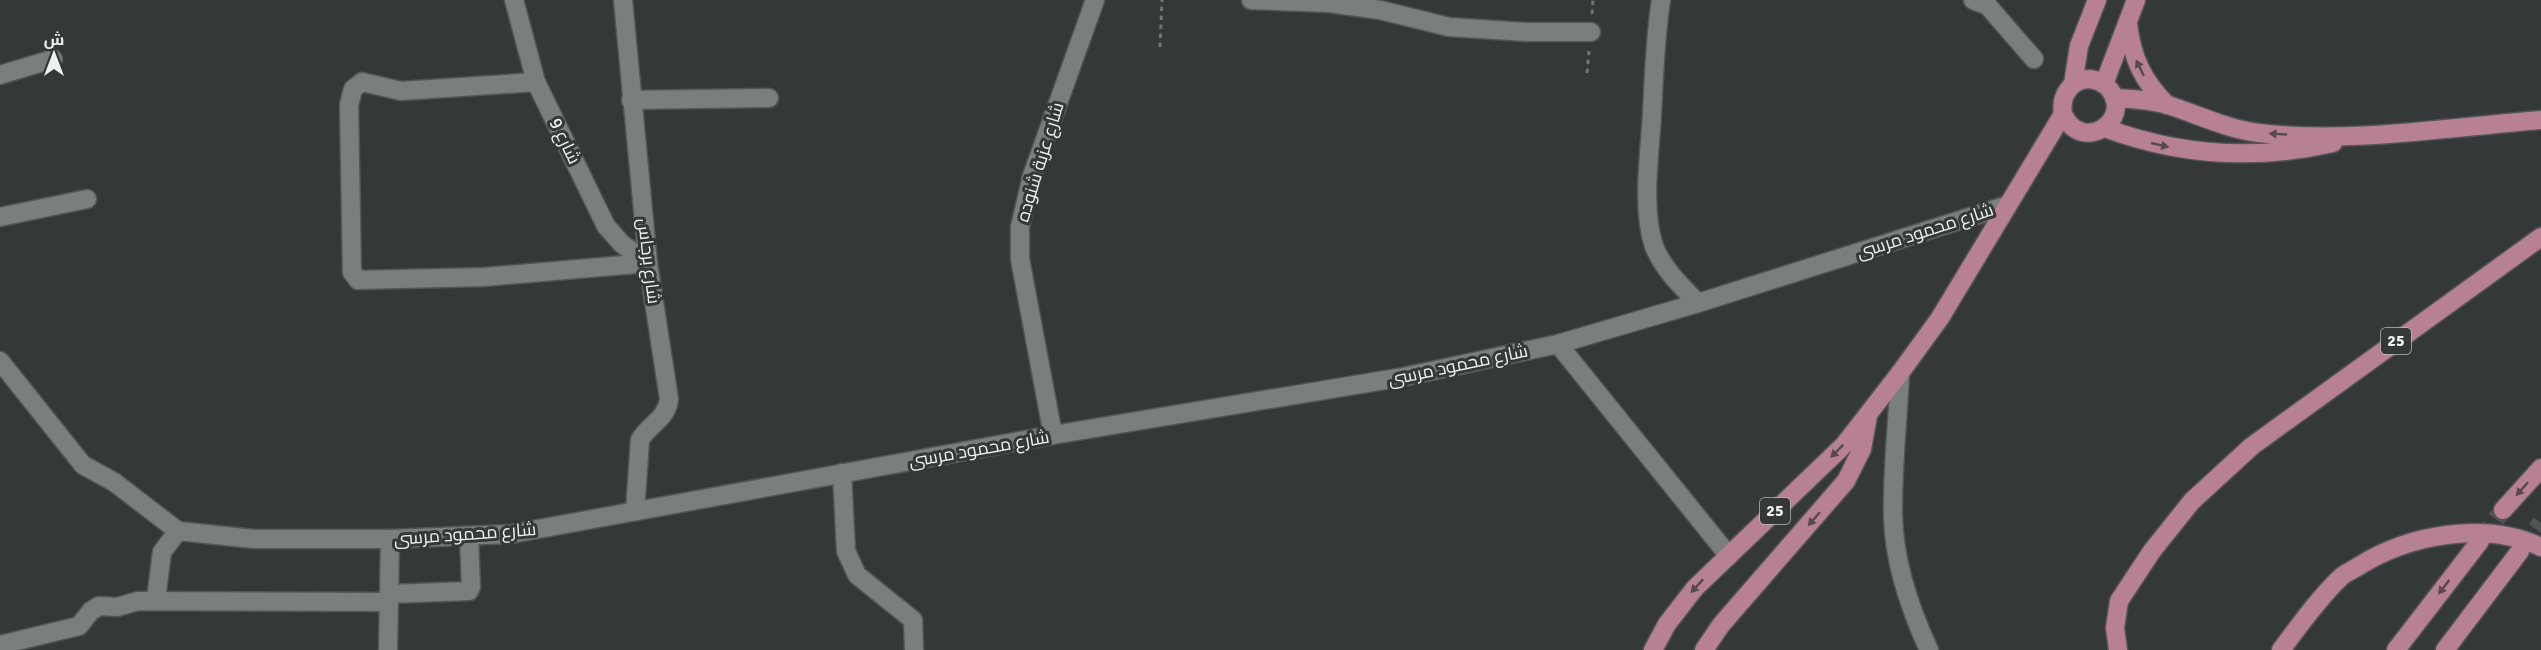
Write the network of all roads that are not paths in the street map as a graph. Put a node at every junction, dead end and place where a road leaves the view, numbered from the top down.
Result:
1 (514, 0) edge
2 (623, 0) edge
3 (1095, 0) edge
4 (1251, 0) edge
5 (1661, 0) edge
6 (1973, 0) edge
7 (2097, 0) edge
8 (2136, 0) edge
9 (2128, 24) junction
10 (1591, 32) dead end
11 (53, 59) dead end
12 (2034, 59) dead end
13 (0, 75) edge
14 (536, 82) junction
15 (2073, 84) junction
16 (2109, 91) junction
17 (769, 98) dead end
18 (631, 100) junction
19 (2167, 105) junction
20 (2063, 114) junction
21 (2541, 120) edge
22 (2105, 128) junction
23 (2358, 135) junction
24 (87, 199) dead end
25 (2008, 205) junction
26 (0, 217) edge
27 (2541, 237) edge
28 (648, 263) junction
29 (1698, 303) junction
30 (1558, 344) junction
31 (0, 361) edge
32 (1900, 373) junction
33 (1868, 414) junction
34 (1053, 435) junction
35 (2541, 468) edge
36 (842, 473) junction
37 (2503, 510) tunnel mouth
38 (634, 511) junction
39 (178, 531) junction
40 (469, 537) junction
41 (390, 539) junction
42 (2480, 541) tunnel mouth
43 (2541, 547) edge
44 (2520, 551) tunnel mouth
45 (1729, 556) junction
46 (389, 598) junction
47 (156, 599) junction
48 (0, 645) edge
49 (388, 650) edge
50 (914, 650) edge
51 (1653, 650) edge
52 (1704, 650) edge
53 (1929, 650) edge
54 (2118, 650) edge
55 (2281, 650) edge
56 (2396, 650) edge
57 (2445, 650) edge

1 - 14 street, شارع 9
2 - 18 street, شارع برجاس
3 - 34 street, شارع عزبة شنوده
4 - 10 street
5 - 29 street
6 - 12 street
7 - 15 main road
8 - 9 main road
9 - 16 main road
19 -> 9 main road
11 - 13 street
14 - 28 street, شارع 9
14 - 28 street
15 - 16 main road
15 - 20 main road
16 - 19 main road
16 - 22 main road
17 - 18 street
18 - 28 street, شارع برجاس
23 -> 19 main road
20 - 22 main road
20 - 25 main road, 25
21 - 23 main road
22 -> 23 main road
24 - 26 street
25 - 29 street, شارع محمود مرسى
25 - 32 main road, 25
27 - 54 main road, 25
28 - 38 street, شارع برجاس
29 - 30 street, شارع محمود مرسى
30 - 34 street, شارع محمود مرسى
30 - 45 street
31 - 39 street
32 - 33 main road, 25
32 - 53 street
33 -> 45 main road, 25
33 -> 52 main road
34 - 36 street, شارع محمود مرسى
35 -> 37 main road
36 - 38 street, شارع محمود مرسى
36 - 50 street
38 - 40 street, شارع محمود مرسى
39 - 41 street, شارع محمود مرسى
39 - 47 street
40 - 41 street, شارع محمود مرسى
40 - 46 street
41 - 46 street
42 -> 56 main road
43 - 55 main road
44 - 57 main road
45 -> 51 main road, 25
46 - 47 street
46 - 49 street
47 - 48 street

